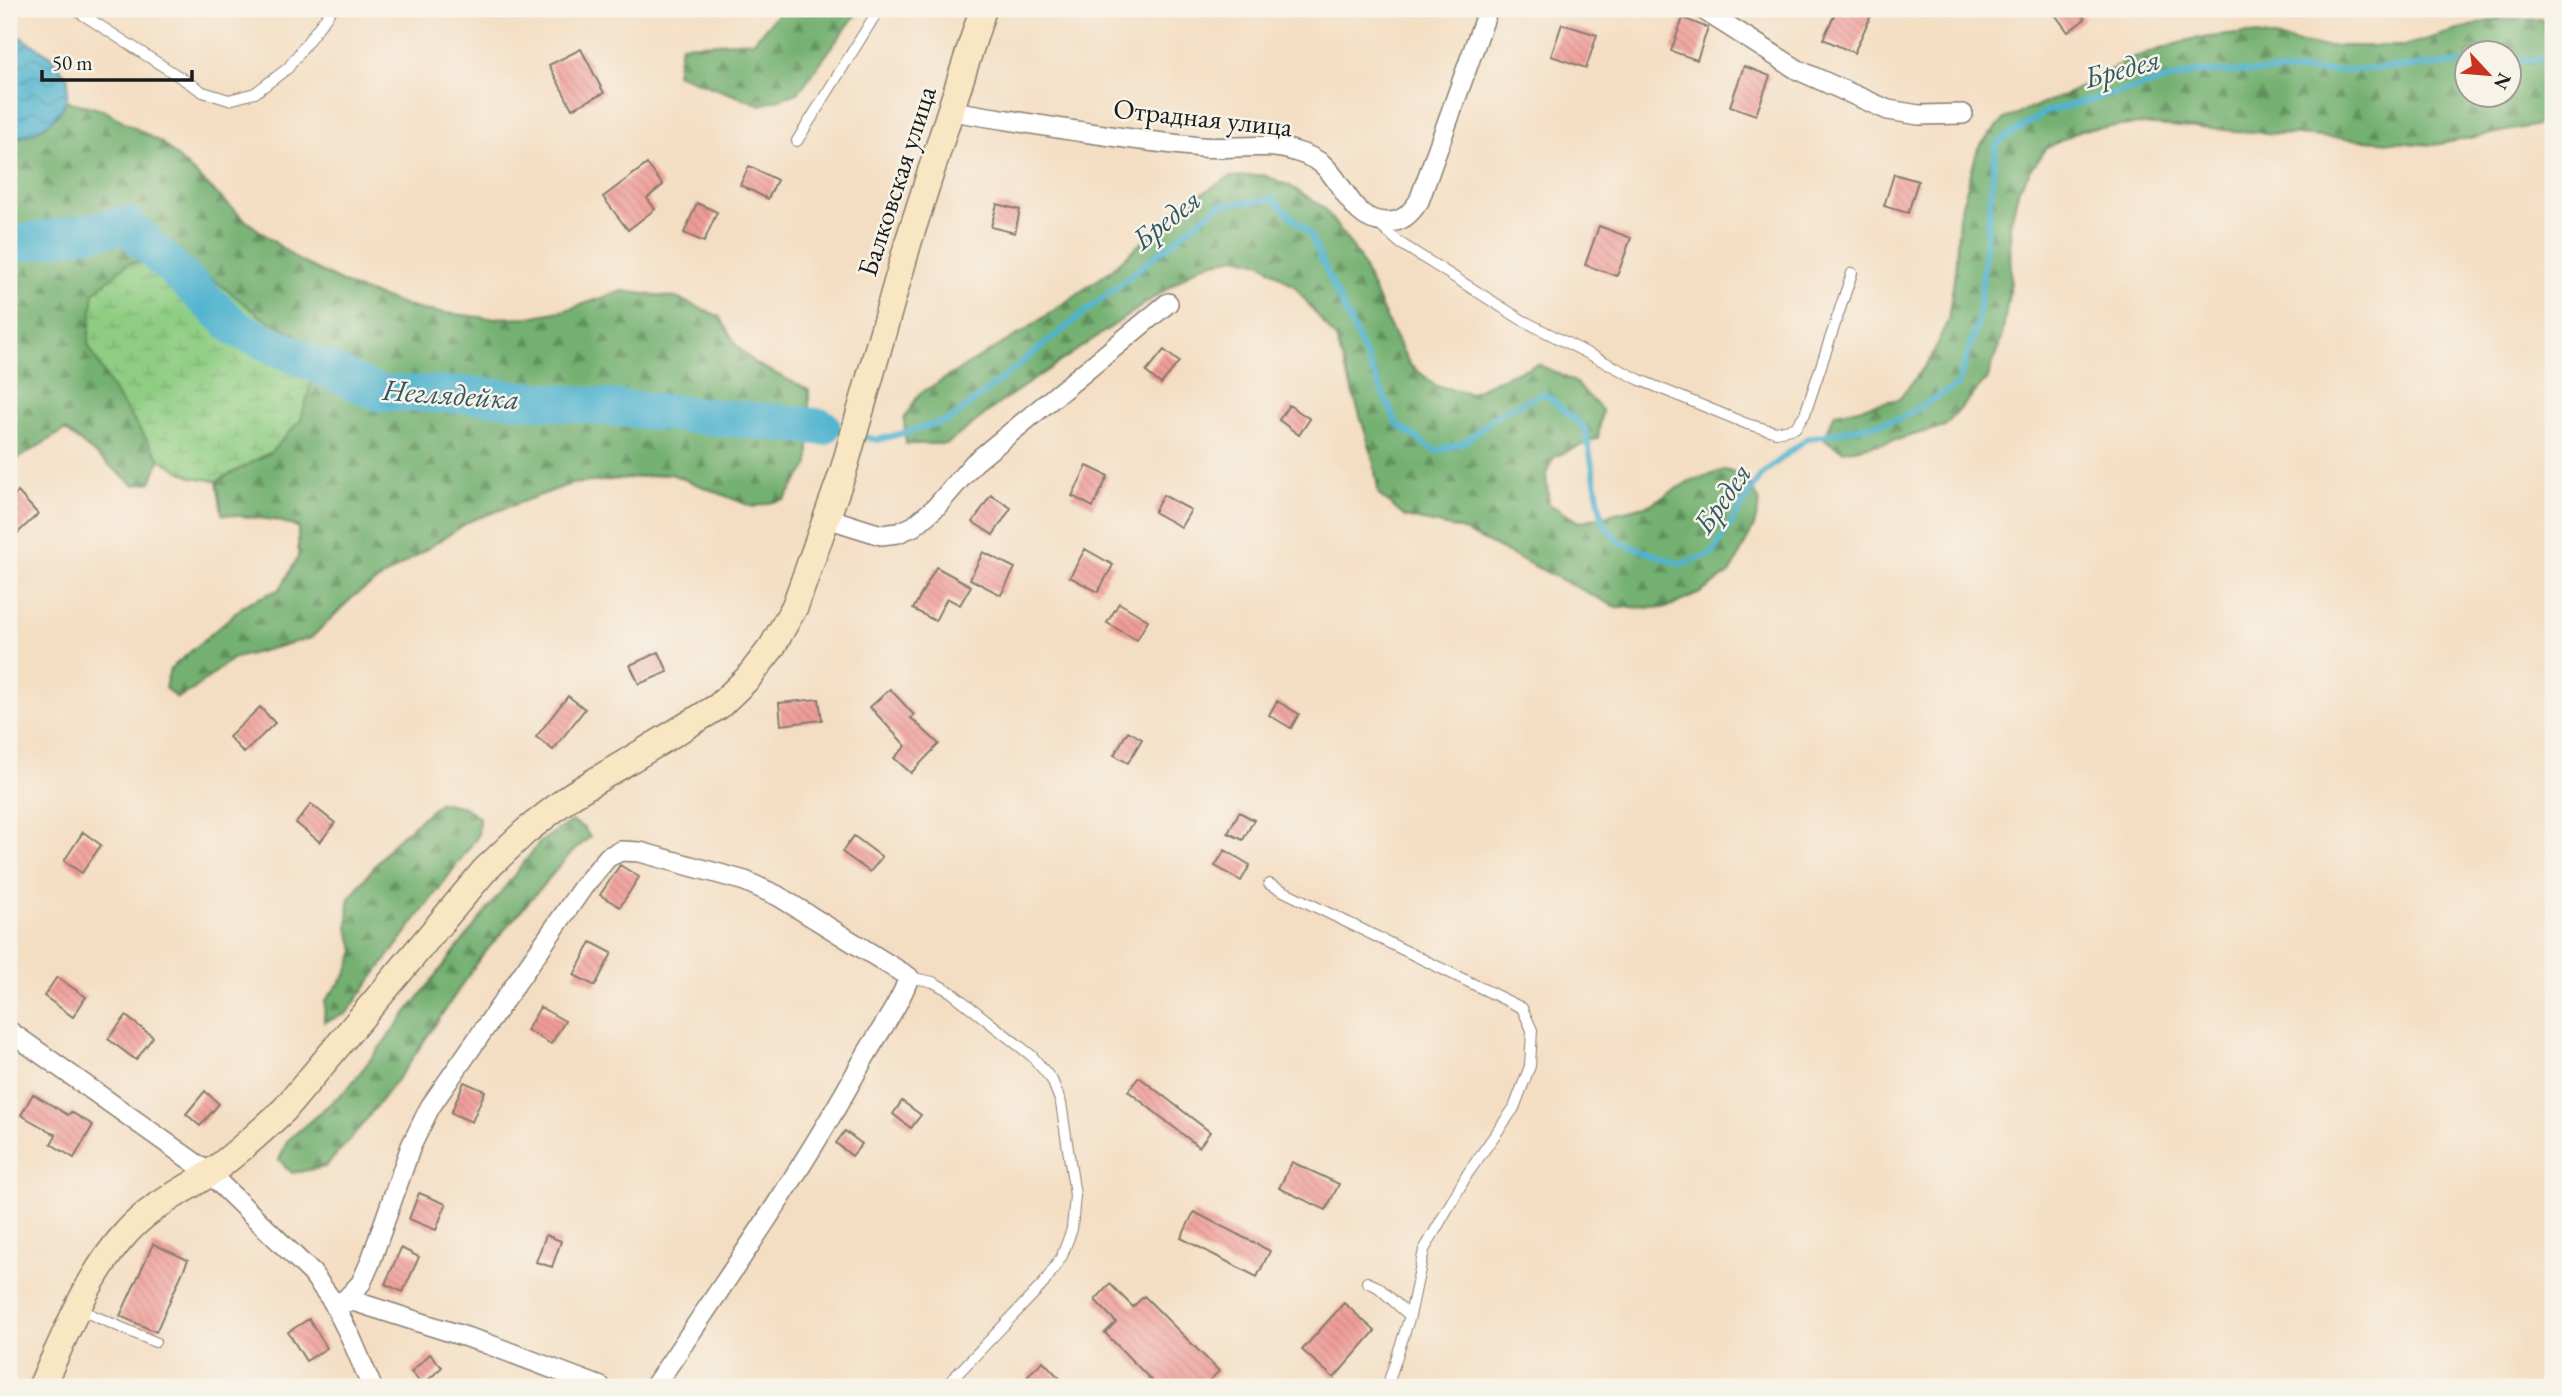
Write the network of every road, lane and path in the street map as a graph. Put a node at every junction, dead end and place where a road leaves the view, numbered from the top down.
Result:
1 (74, 9) edge
2 (332, 9) edge
3 (879, 9) edge
4 (983, 9) edge
5 (1488, 9) edge
6 (1702, 9) edge
7 (951, 111) junction
8 (1963, 114) dead end
9 (797, 141) dead end
10 (1376, 222) junction
11 (1852, 273) dead end
12 (1168, 303) dead end
13 (827, 518) junction
14 (1269, 884) dead end
15 (909, 977) junction
16 (9, 1031) edge
17 (209, 1173) junction
18 (1367, 1282) dead end
19 (338, 1302) junction
20 (78, 1310) junction
21 (1410, 1316) junction
22 (155, 1342) dead end
23 (41, 1387) edge
24 (372, 1387) edge
25 (601, 1387) edge
26 (654, 1387) edge
27 (945, 1387) edge
28 (1387, 1387) edge

1 - 2 lane
3 - 9 lane
4 - 7 main road, Балковская улица
5 - 10 street
6 - 8 street
7 - 10 street, Отрадная улица
7 - 13 main road, Балковская улица
10 - 11 lane
12 - 13 street
13 - 17 main road, Балковская улица
14 - 21 lane
15 - 19 street
15 - 26 street
15 - 27 lane
16 - 17 street
17 - 19 street
17 - 20 main road, Балковская улица
18 - 21 lane
19 - 24 street
19 - 25 street
20 - 22 lane
20 - 23 main road, Балковская улица
21 - 28 lane

